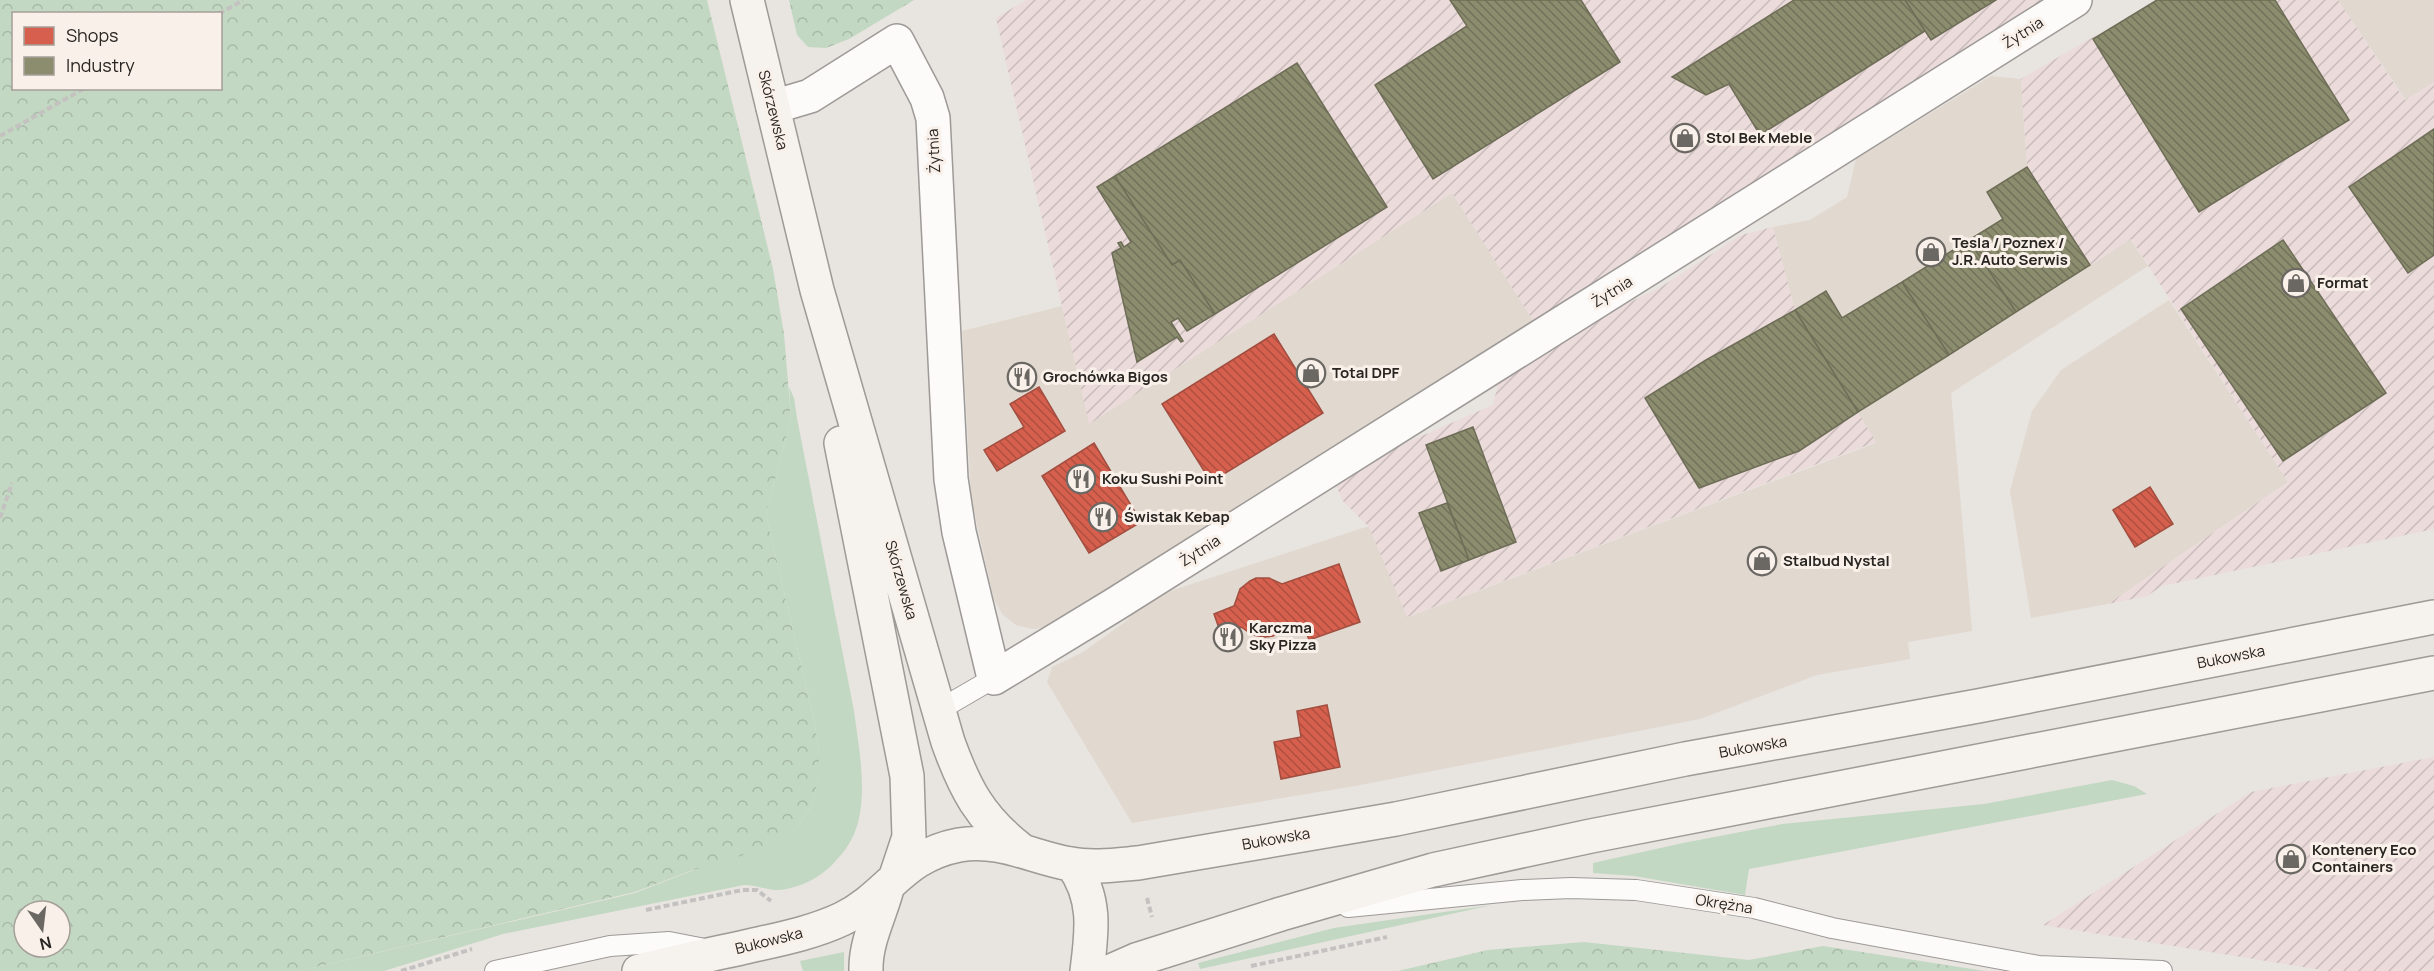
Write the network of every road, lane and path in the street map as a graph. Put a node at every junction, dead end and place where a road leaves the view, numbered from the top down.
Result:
1 (243, 0) edge
2 (747, 0) edge
3 (2076, 0) edge
4 (222, 12) edge
5 (81, 90) edge
6 (773, 107) junction
7 (0, 136) edge
8 (817, 290) junction
9 (12, 483) dead end
10 (0, 518) edge
11 (2434, 617) edge
12 (2434, 673) edge
13 (994, 678) junction
14 (939, 710) junction
15 (1020, 850) junction
16 (1138, 863) junction
17 (1072, 864) junction
18 (892, 881) junction
19 (1281, 914) junction
20 (1397, 935) dead end
21 (723, 952) junction
22 (1161, 952) junction
23 (1250, 966) dead end
24 (495, 971) edge
25 (639, 971) edge
26 (866, 971) edge
27 (1086, 971) edge
28 (1111, 971) edge
29 (2162, 971) edge

1 - 4 path
2 - 6 main road, Skórzewska
3 - 13 street, Żytnia
5 - 7 path
6 - 8 main road, Skórzewska
6 - 13 street, Żytnia
8 - 14 main road, Skórzewska
8 - 18 main road, Skórzewska
9 - 10 path
11 - 16 main road, Bukowska
12 - 19 main road
13 - 14 lane
14 - 15 main road, Skórzewska
15 - 17 main road, Bukowska
15 - 18 main road, Bukowska
16 - 17 main road, Bukowska
16 - 22 path
17 - 27 main road
18 - 21 main road, Bukowska
18 - 26 main road, Skórzewska
19 - 22 main road
19 - 29 lane, Okrężna
20 - 23 path
21 - 24 lane
21 - 25 main road, Bukowska
22 - 28 main road

